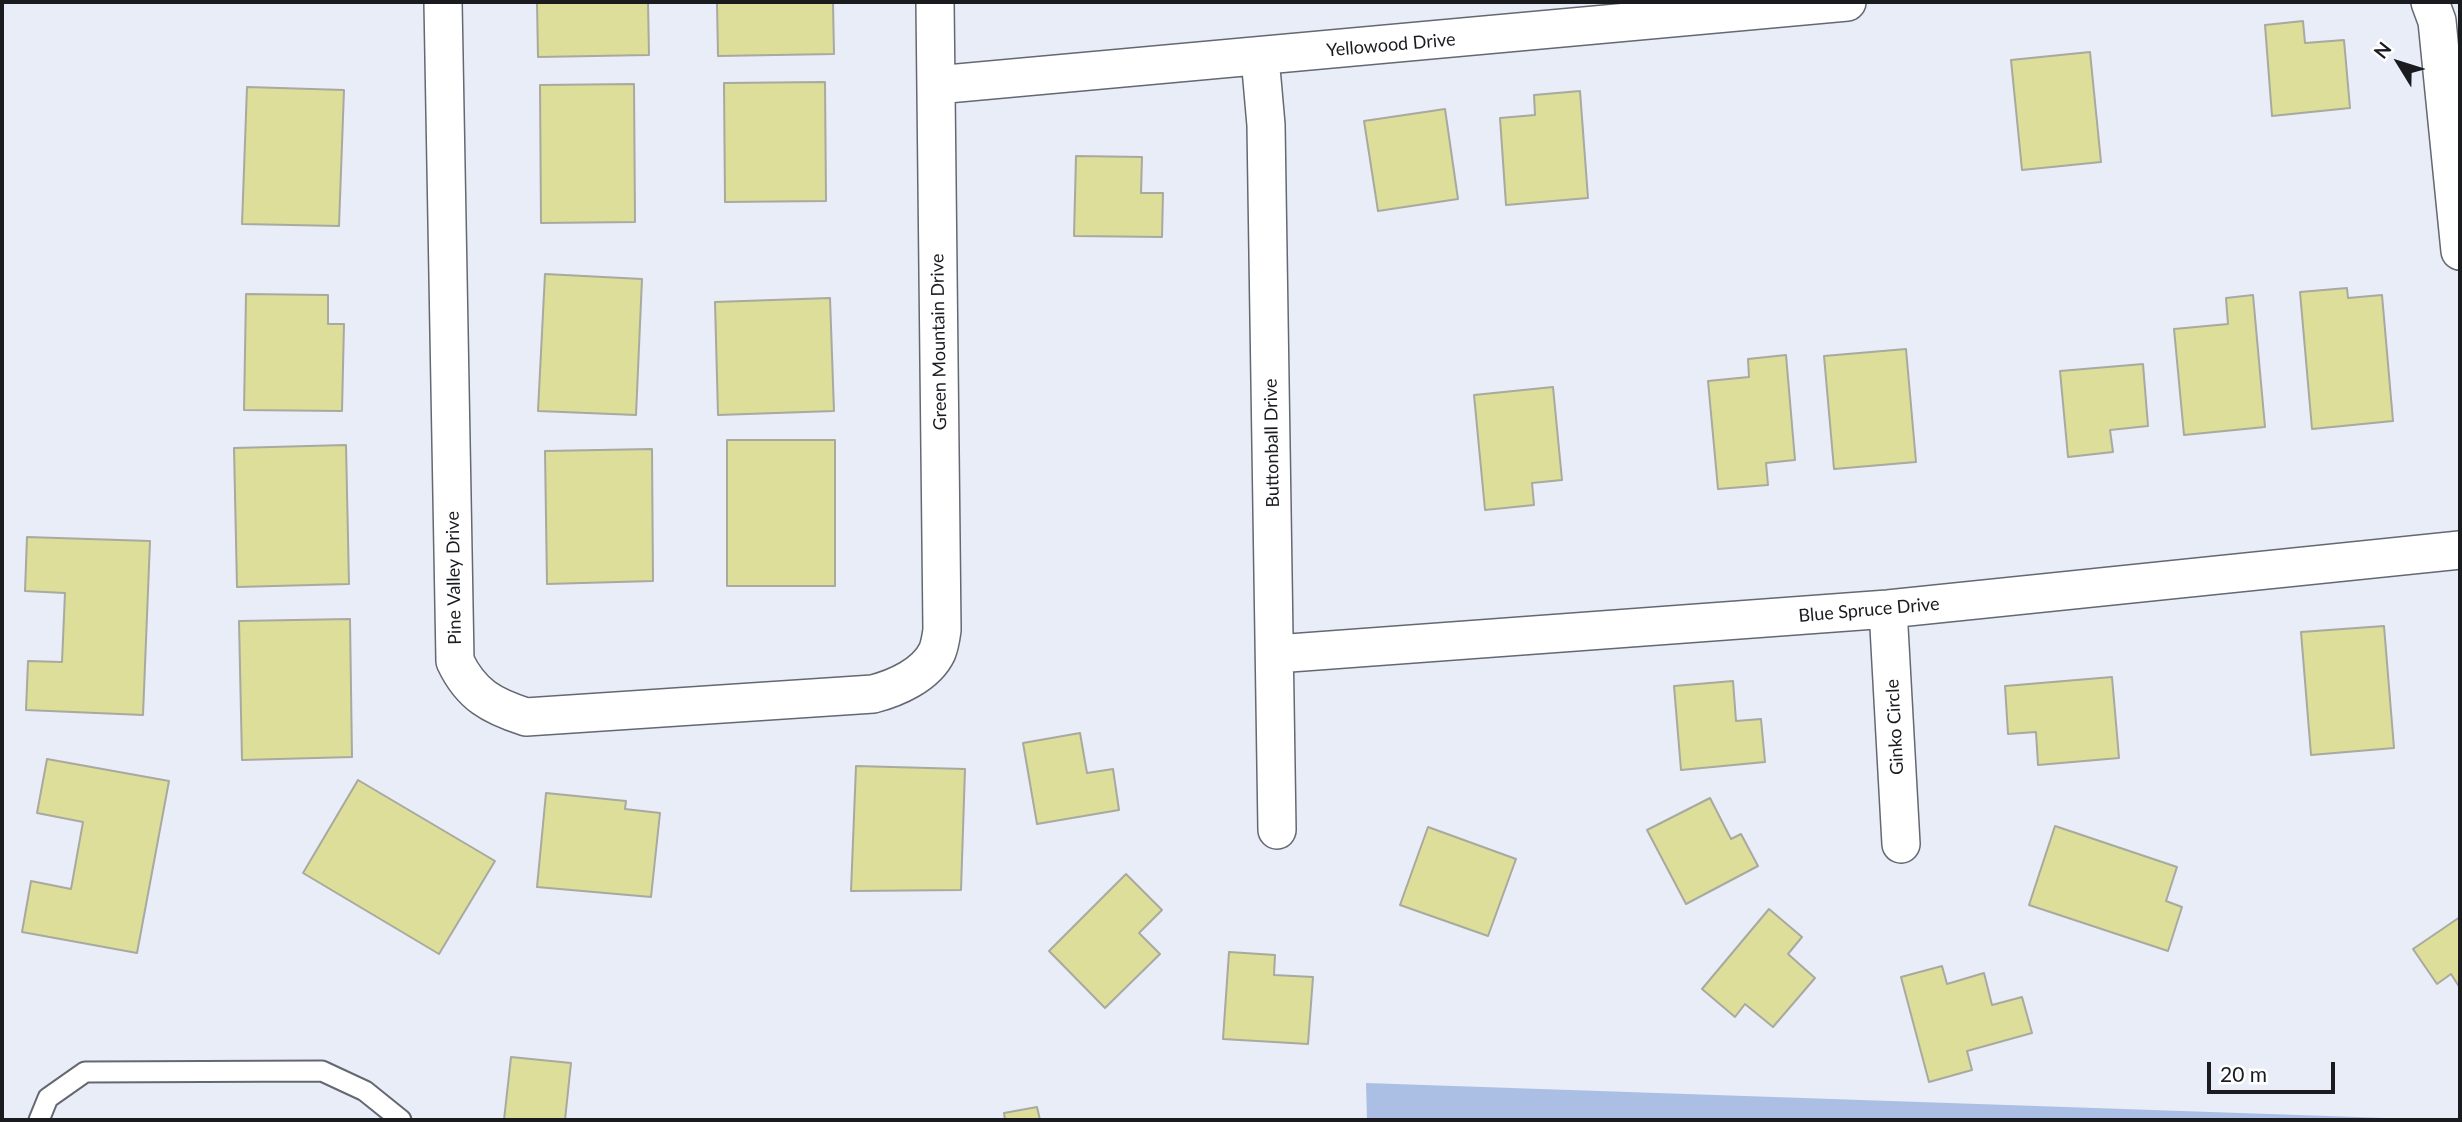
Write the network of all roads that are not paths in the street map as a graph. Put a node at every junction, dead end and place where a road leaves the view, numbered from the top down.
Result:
1 (443, 2) edge
2 (934, 2) edge
3 (1847, 2) edge
4 (2430, 2) edge
5 (1259, 57) junction
6 (936, 85) junction
7 (2460, 251) edge
8 (2460, 550) edge
9 (1888, 609) junction
10 (1276, 654) junction
11 (918, 674) joint
12 (1277, 830) dead end
13 (1901, 844) dead end
14 (39, 1120) edge
15 (401, 1120) edge

1 - 11 street, Pine Valley Drive
2 - 6 street, Green Mountain Drive
3 - 5 street, Yellowood Drive
4 - 7 street
5 - 6 street, Yellowood Drive
5 - 10 street, Buttonball Drive
6 - 11 street, Green Mountain Drive
8 - 9 street, Blue Spruce Drive
9 - 10 street, Blue Spruce Drive
9 - 13 street, Ginko Circle
10 - 12 street, Buttonball Drive
14 - 15 lane

